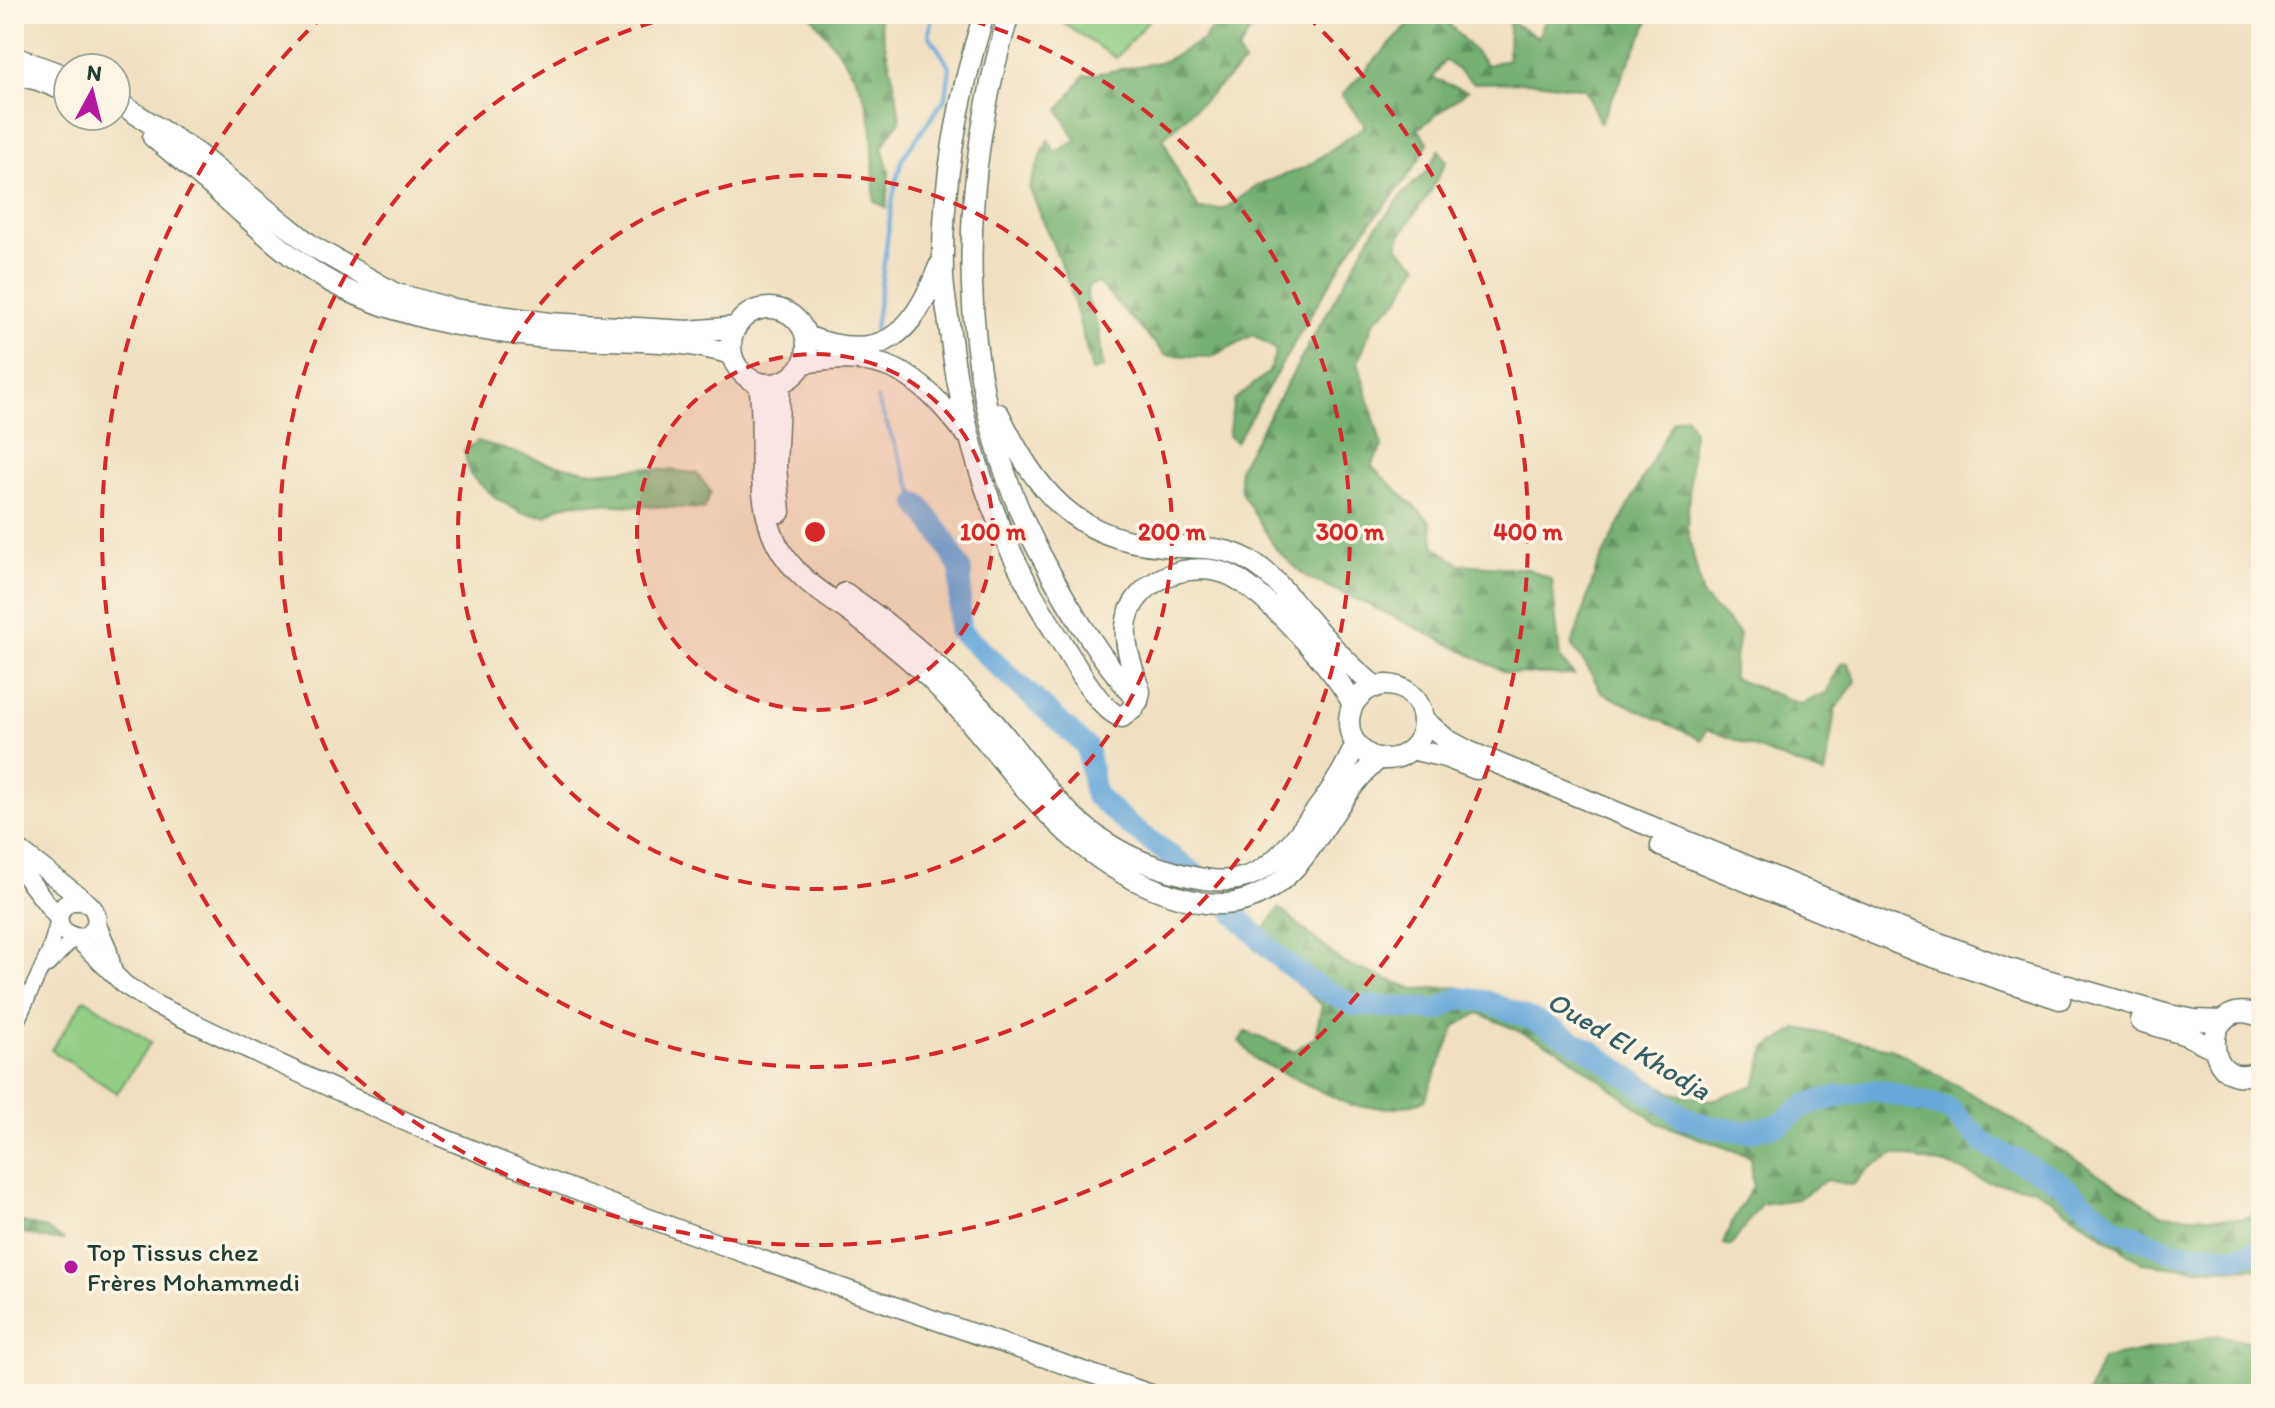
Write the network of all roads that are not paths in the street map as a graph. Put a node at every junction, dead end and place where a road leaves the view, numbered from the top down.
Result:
1 (984, 14) edge
2 (1009, 14) edge
3 (14, 57) edge
4 (52, 71) edge
5 (14, 74) edge
6 (52, 86) edge
7 (132, 111) edge
8 (132, 125) edge
9 (943, 255) junction
10 (736, 327) junction
11 (806, 336) junction
12 (731, 354) junction
13 (804, 363) junction
14 (982, 378) junction
15 (759, 383) junction
16 (780, 383) junction
17 (968, 436) junction
18 (1376, 687) junction
19 (1135, 703) junction
20 (1353, 705) junction
21 (1423, 719) junction
22 (1356, 743) junction
23 (1411, 749) junction
24 (1380, 758) junction
25 (14, 846) edge
26 (14, 861) edge
27 (84, 901) junction
28 (58, 919) junction
29 (96, 923) junction
30 (76, 937) junction
31 (113, 973) junction
32 (39, 975) junction
33 (2261, 1017) edge
34 (2223, 1021) junction
35 (14, 1028) edge
36 (2213, 1048) junction
37 (2261, 1070) edge
38 (1151, 1394) edge

1 - 9 highway
2 - 14 highway
3 - 4 highway
5 - 6 highway
7 - 10 highway
8 - 12 highway
9 - 11 highway
9 - 17 highway
10 - 11 highway
10 - 12 highway
11 - 13 highway
12 - 15 highway
13 - 16 highway
13 - 17 highway
14 - 18 highway
14 - 19 highway
15 - 16 highway
15 - 24 highway
16 - 22 highway
17 - 19 highway
18 - 20 highway
18 - 21 highway
19 - 20 highway
20 - 22 highway
21 - 23 highway
21 - 34 highway
22 - 24 highway
23 - 24 highway
23 - 36 highway
25 - 27 main road
26 - 28 main road
27 - 28 main road
27 - 29 main road
28 - 30 main road
28 - 32 street
29 - 30 main road
29 - 31 main road
30 - 31 main road
30 - 32 street
31 - 38 main road
32 - 35 street
33 - 34 highway
34 - 36 highway
36 - 37 highway

